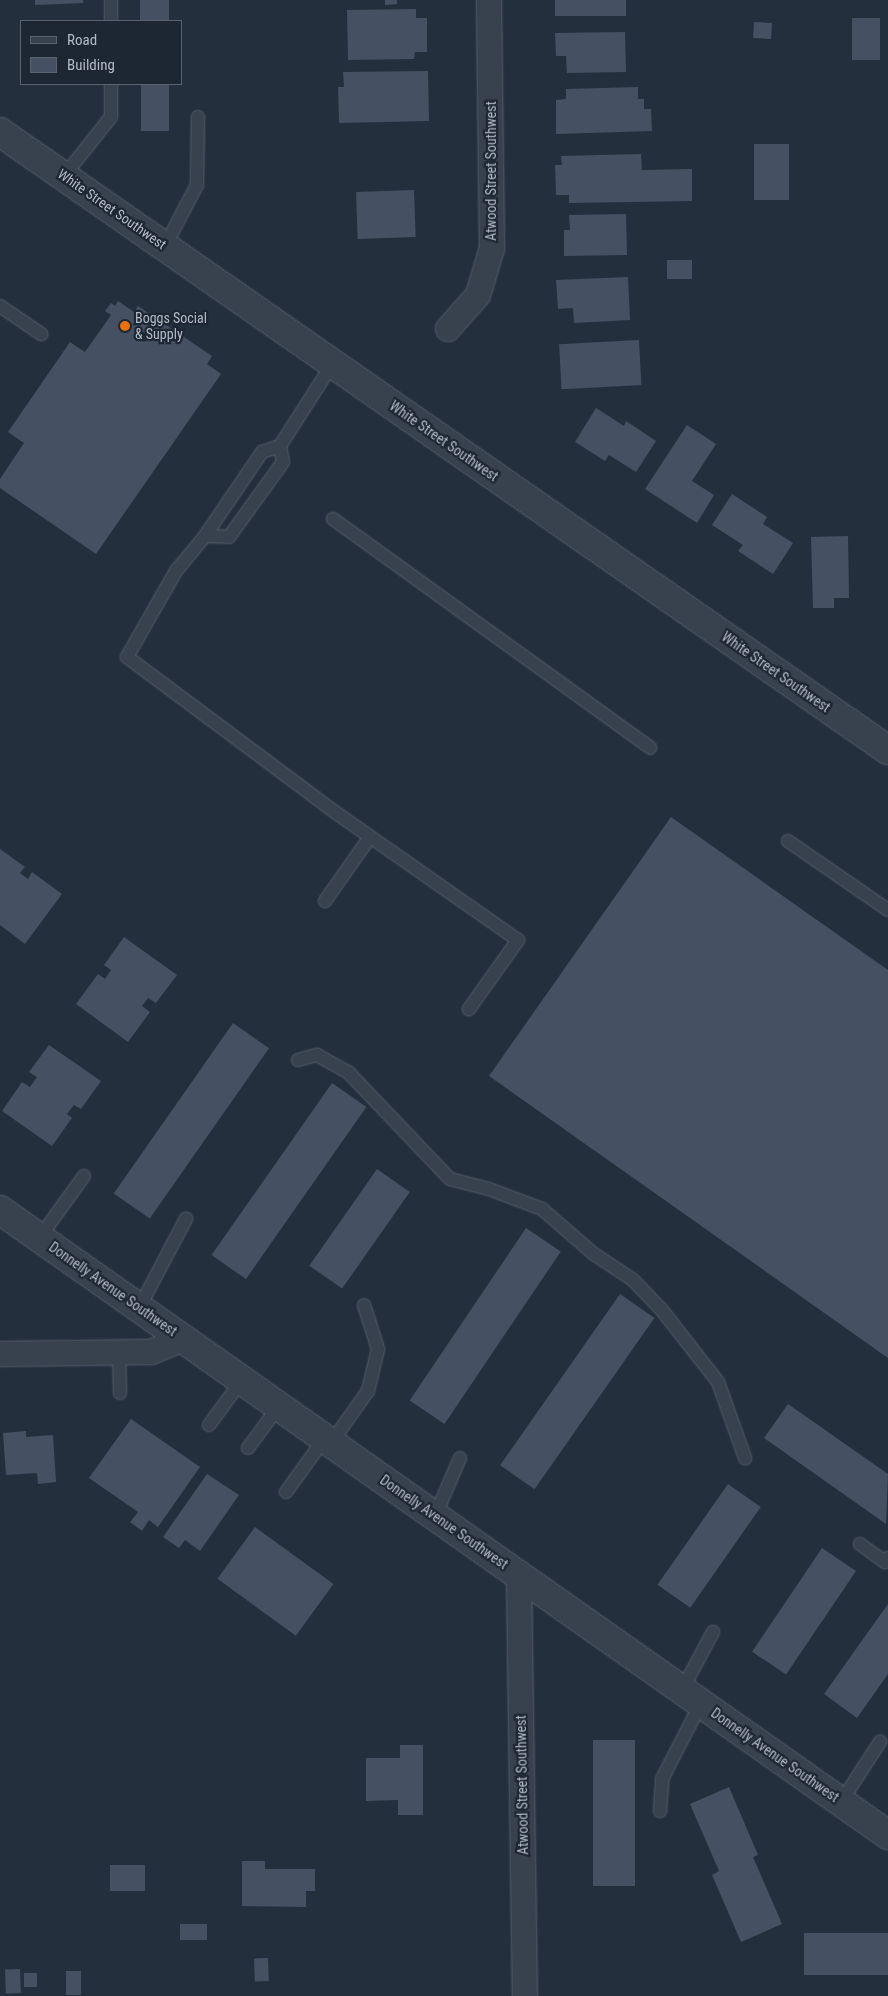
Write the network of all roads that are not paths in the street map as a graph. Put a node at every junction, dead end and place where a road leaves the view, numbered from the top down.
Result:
1 (111, 0) edge
2 (490, 0) edge
3 (111, 20) edge
4 (111, 85) edge
5 (198, 117) dead end
6 (0, 132) edge
7 (64, 176) junction
8 (165, 246) junction
9 (0, 306) edge
10 (448, 329) dead end
11 (41, 334) dead end
12 (333, 363) junction
13 (280, 446) junction
14 (333, 519) dead end
15 (205, 536) junction
16 (650, 748) dead end
17 (888, 750) edge
18 (370, 837) junction
19 (788, 841) dead end
20 (325, 901) dead end
21 (888, 910) edge
22 (470, 1009) dead end
23 (298, 1060) dead end
24 (84, 1176) dead end
25 (0, 1210) edge
26 (186, 1219) dead end
27 (40, 1237) junction
28 (364, 1305) dead end
29 (139, 1308) junction
30 (183, 1339) junction
31 (119, 1352) junction
32 (0, 1354) edge
33 (242, 1380) junction
34 (120, 1393) dead end
35 (278, 1406) junction
36 (209, 1425) dead end
37 (328, 1441) junction
38 (248, 1448) dead end
39 (460, 1458) dead end
40 (745, 1458) dead end
41 (286, 1492) dead end
42 (435, 1516) junction
43 (860, 1544) dead end
44 (888, 1558) edge
45 (519, 1575) junction
46 (713, 1632) dead end
47 (691, 1696) junction
48 (880, 1742) dead end
49 (841, 1802) junction
50 (660, 1811) dead end
51 (888, 1835) edge
52 (525, 1996) edge

1 - 3 lane
2 - 10 street, Atwood Street Southwest
4 - 7 lane
5 - 8 lane
6 - 7 street, White Street Southwest
7 - 8 street, White Street Southwest
8 - 12 street, White Street Southwest
9 - 11 lane
12 - 13 lane
12 - 17 street, White Street Southwest
13 - 15 lane
13 - 15 lane
14 - 16 lane
15 - 18 lane
18 - 20 lane
18 - 22 lane
19 - 21 lane
23 - 40 lane
24 - 27 lane
25 - 27 street, Donnelly Avenue Southwest
26 - 29 lane
27 - 29 street, Donnelly Avenue Southwest
28 - 37 lane
29 - 30 street, Donnelly Avenue Southwest
30 - 31 street
30 - 33 street, Donnelly Avenue Southwest
31 - 32 street
31 - 34 lane
33 - 35 street, Donnelly Avenue Southwest
33 - 36 lane
35 - 37 street, Donnelly Avenue Southwest
35 - 38 lane
37 - 41 lane
37 - 42 street, Donnelly Avenue Southwest
39 - 42 lane
42 - 45 street, Donnelly Avenue Southwest
43 - 44 lane
45 - 47 street, Donnelly Avenue Southwest
45 - 52 street, Atwood Street Southwest
46 - 47 lane
47 - 49 street, Donnelly Avenue Southwest
47 - 50 lane
48 - 49 lane
49 - 51 street, Donnelly Avenue Southwest

